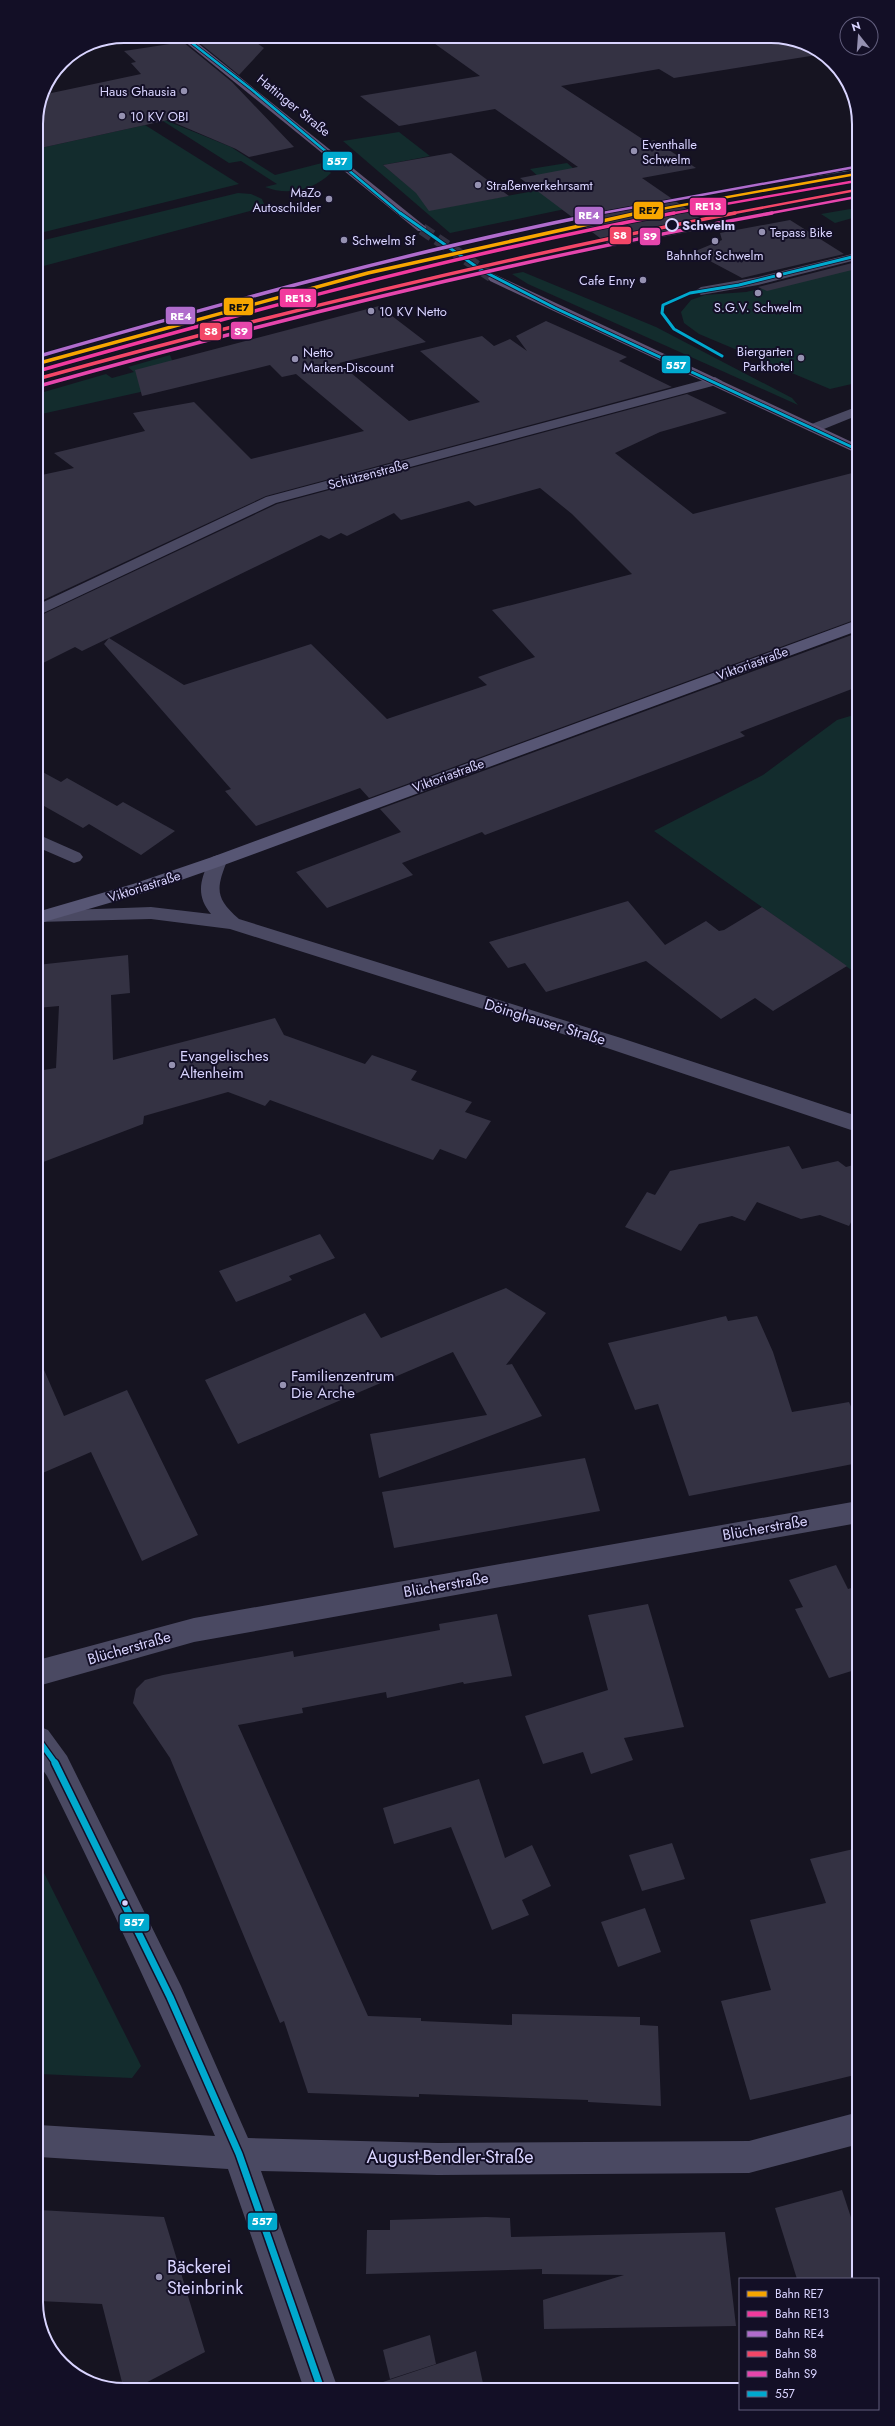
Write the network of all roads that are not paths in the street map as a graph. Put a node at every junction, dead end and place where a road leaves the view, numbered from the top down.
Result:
1 (192, 43) edge
2 (422, 229) tunnel mouth
3 (852, 257) edge
4 (494, 278) tunnel mouth
5 (702, 291) dead end
6 (714, 381) junction
7 (852, 413) edge
8 (814, 428) junction
9 (852, 447) edge
10 (43, 608) edge
11 (852, 627) edge
12 (43, 843) edge
13 (74, 857) dead end
14 (218, 861) junction
15 (43, 916) edge
16 (43, 917) edge
17 (232, 924) junction
18 (852, 1122) edge
19 (852, 1513) edge
20 (43, 1673) edge
21 (43, 1746) edge
22 (852, 2130) edge
23 (43, 2141) edge
24 (239, 2154) junction
25 (319, 2383) edge

1 - 2 main road, Hattinger Straße
3 - 5 street
4 - 6 main road
6 - 8 main road
6 - 10 street, Schützenstraße
7 - 8 street
8 - 9 main road
11 - 14 main road, Viktoriastraße
12 - 13 street
14 - 15 main road, Viktoriastraße
14 - 17 street, Döinghauser Straße
16 - 17 street, Döinghauser Straße
17 - 18 street, Döinghauser Straße
19 - 20 street, Blücherstraße
21 - 24 street
22 - 24 street, August-Bendler-Straße
23 - 24 street, August-Bendler-Straße
24 - 25 street

